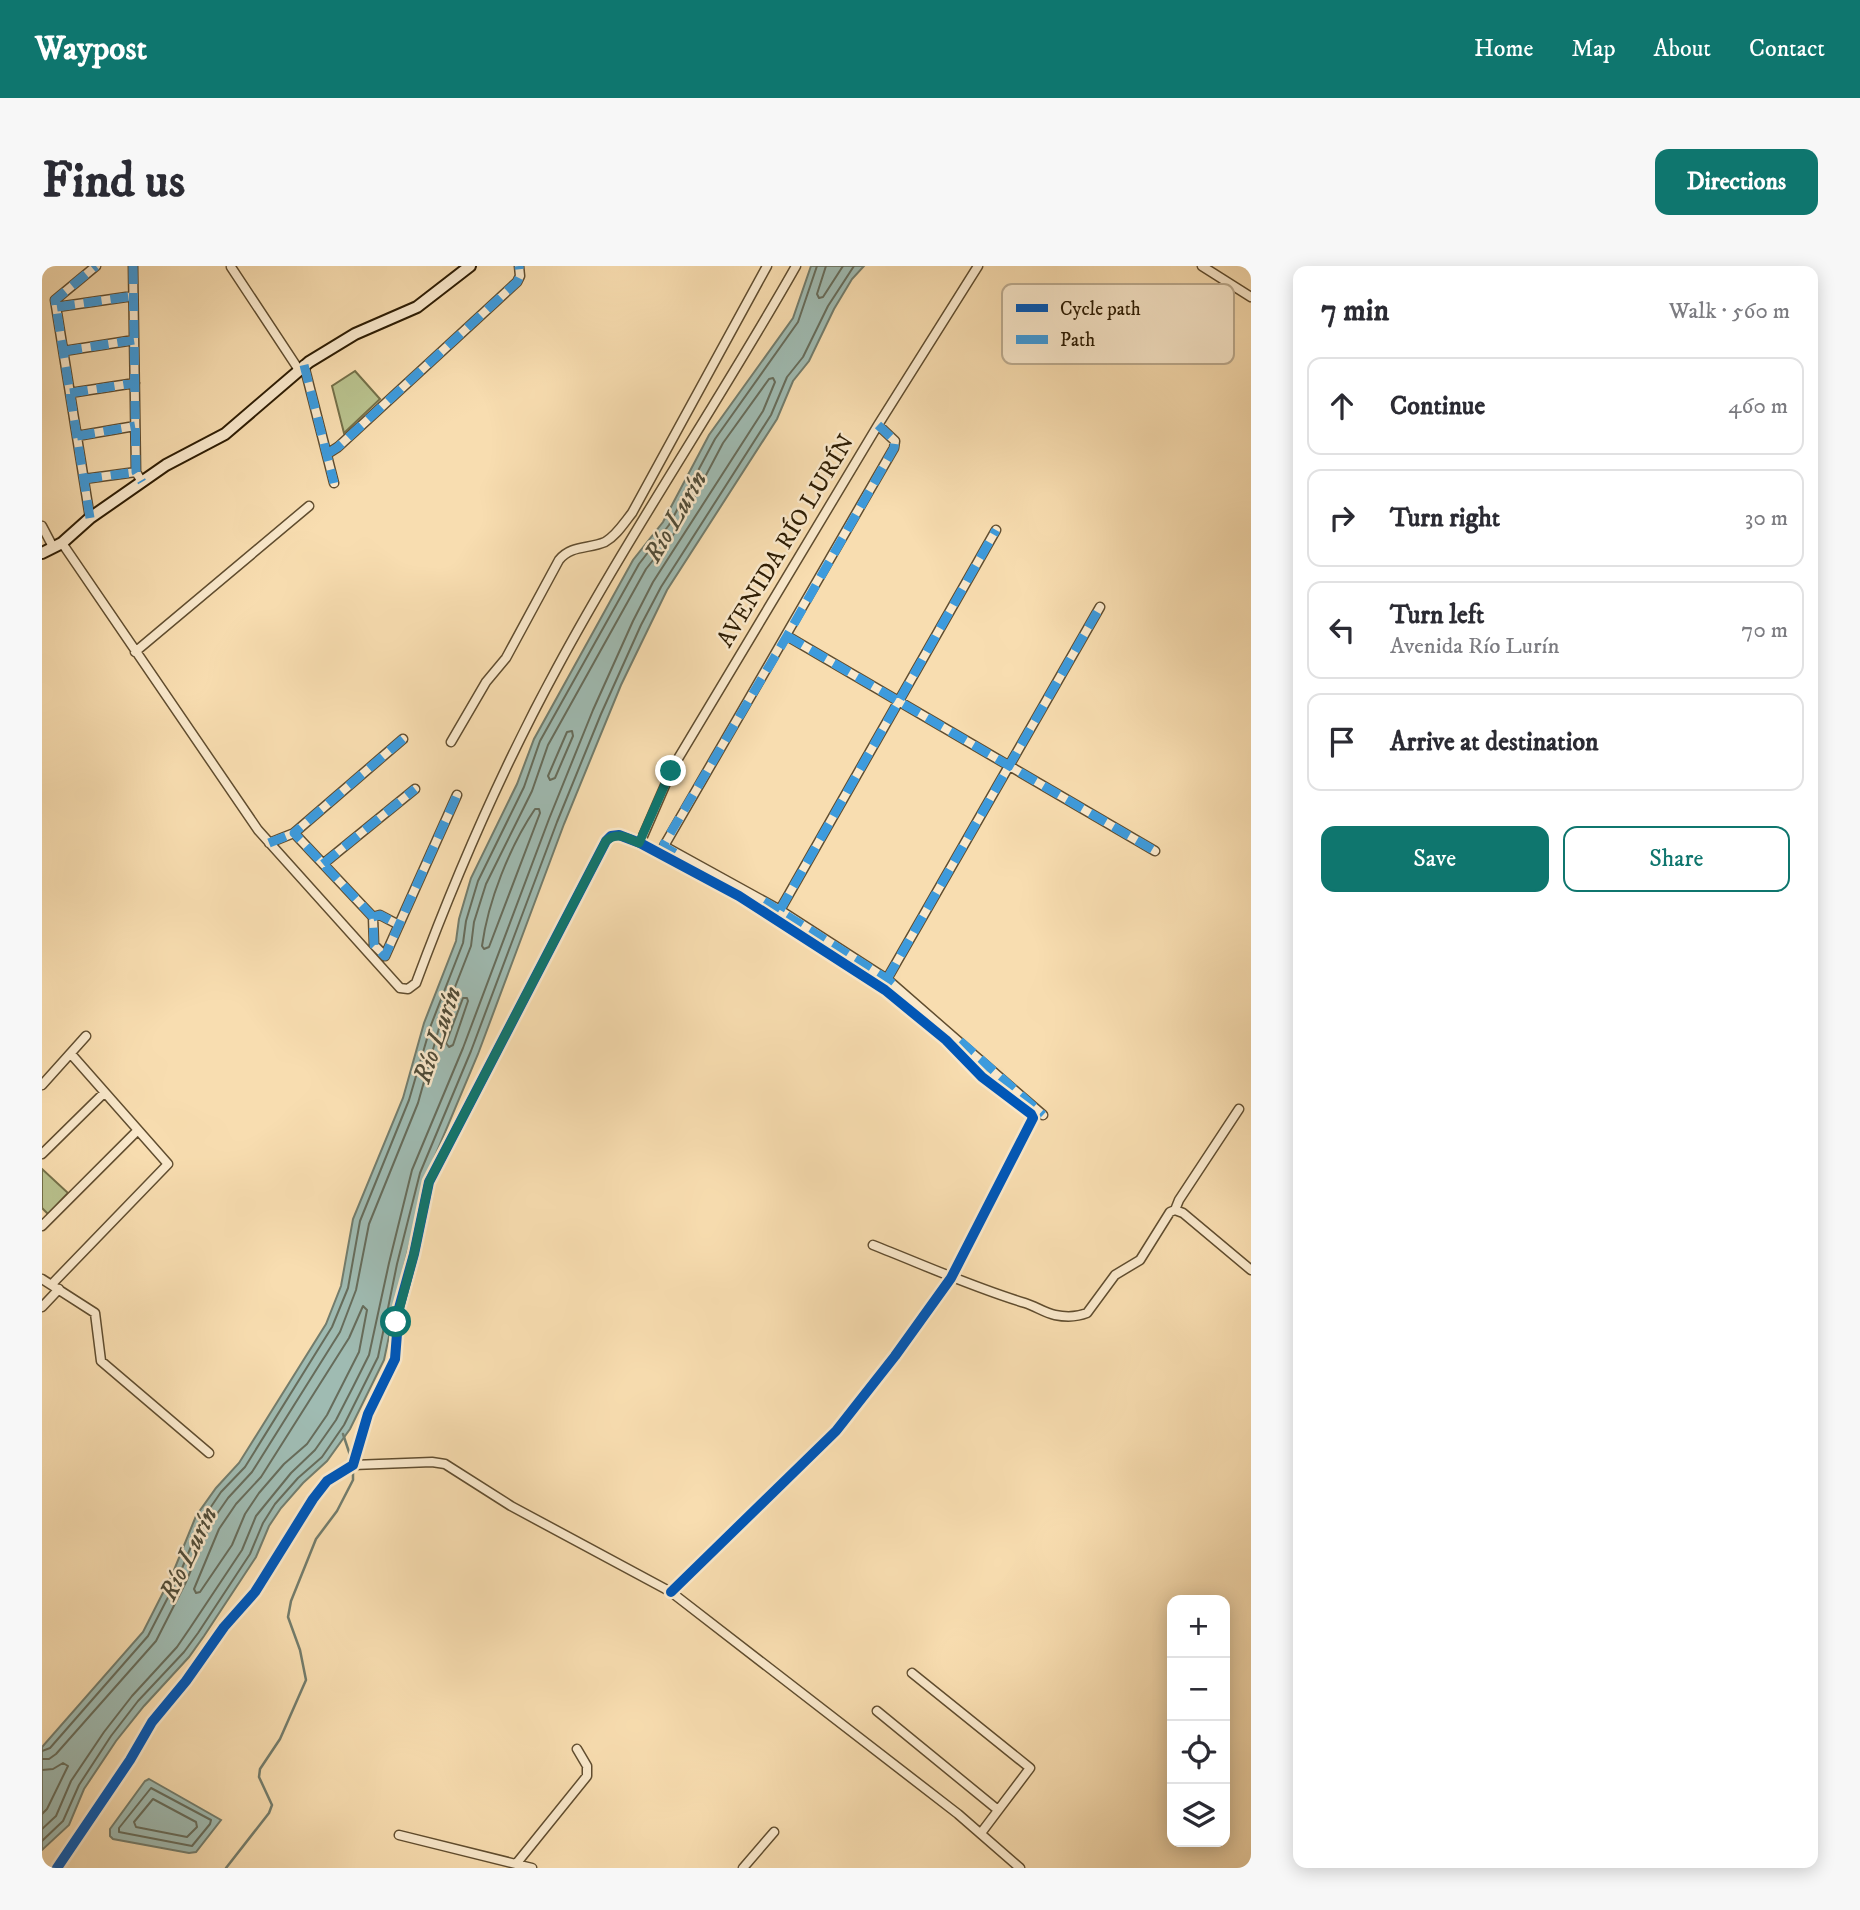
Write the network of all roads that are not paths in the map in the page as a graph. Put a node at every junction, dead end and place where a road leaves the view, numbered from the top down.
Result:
1 (96, 266) edge
2 (133, 266) edge
3 (470, 266) edge
4 (519, 266) edge
5 (767, 266) edge
6 (796, 266) edge
7 (978, 266) edge
8 (1202, 266) edge
9 (231, 268) edge
10 (1230, 284) edge
11 (1234, 286) edge
12 (133, 296) junction
13 (1251, 297) edge
14 (57, 307) junction
15 (134, 340) junction
16 (64, 351) junction
17 (302, 368) junction
18 (135, 383) junction
19 (70, 393) junction
20 (878, 425) junction
21 (135, 426) junction
22 (77, 436) junction
23 (327, 454) junction
24 (139, 477) junction
25 (84, 479) junction
26 (334, 483) dead end
27 (309, 506) dead end
28 (90, 518) junction
29 (42, 526) edge
30 (996, 530) dead end
31 (57, 545) junction
32 (42, 553) edge
33 (1100, 607) dead end
34 (787, 636) junction
35 (135, 652) junction
36 (898, 701) junction
37 (403, 739) dead end
38 (451, 742) dead end
39 (1009, 765) junction
40 (415, 789) dead end
41 (457, 795) dead end
42 (294, 833) junction
43 (269, 843) junction
44 (639, 843) junction
45 (1155, 850) dead end
46 (323, 864) junction
47 (780, 910) junction
48 (373, 917) junction
49 (399, 925) junction
50 (887, 979) junction
51 (86, 1036) dead end
52 (71, 1054) junction
53 (44, 1079) edge
54 (104, 1093) junction
55 (1239, 1109) dead end
56 (1043, 1115) dead end
57 (138, 1130) junction
58 (42, 1154) edge
59 (1175, 1210) junction
60 (42, 1226) edge
61 (873, 1245) dead end
62 (1251, 1269) edge
63 (951, 1278) junction
64 (42, 1279) edge
65 (56, 1287) junction
66 (42, 1307) edge
67 (209, 1453) dead end
68 (353, 1465) junction
69 (671, 1592) junction
70 (912, 1673) dead end
71 (877, 1712) dead end
72 (576, 1749) dead end
73 (998, 1810) junction
74 (774, 1832) dead end
75 (981, 1832) junction
76 (399, 1835) dead end
77 (516, 1864) junction
78 (57, 1868) edge
79 (532, 1868) edge
80 (743, 1868) edge
81 (1020, 1868) edge

1 - 14 street
2 - 12 street
3 - 17 main road
4 - 23 street
5 - 38 street
6 - 43 street
7 - 20 street, AVENIDA RÍO LURÍN
8 - 10 street
9 - 17 street
11 - 13 street
12 - 14 street
12 - 15 street
14 - 16 street
15 - 16 street
15 - 18 street
16 - 19 street
17 - 23 street
17 - 24 main road
18 - 19 street
18 - 21 street
19 - 22 street
20 - 34 street
20 - 44 street, AVENIDA RÍO LURÍN
21 - 22 street
21 - 24 street
22 - 25 street
23 - 26 street
24 - 25 street
24 - 28 main road
25 - 28 street
27 - 35 street
28 - 31 main road
29 - 31 street
30 - 36 street
31 - 32 main road
31 - 35 street
33 - 39 street
34 - 36 street
34 - 47 street
35 - 43 street
36 - 39 street
36 - 47 street
37 - 42 street
39 - 45 street
39 - 50 street
40 - 46 street
41 - 49 street
42 - 43 street
42 - 46 street
44 - 63 street
44 - 68 street
46 - 48 street
47 - 50 street
48 - 49 street
48 - 49 street
50 - 56 street
51 - 52 street
52 - 53 street
52 - 54 street
54 - 57 street
54 - 58 street
55 - 59 street
57 - 60 street
57 - 65 street
59 - 62 street
59 - 63 street
61 - 63 street
63 - 69 street
64 - 65 street
65 - 66 street
65 - 67 street
68 - 69 street
68 - 78 street
69 - 75 street
70 - 73 street
71 - 73 street
72 - 77 street
73 - 75 street
74 - 80 street
75 - 81 street
76 - 77 street
77 - 79 street

